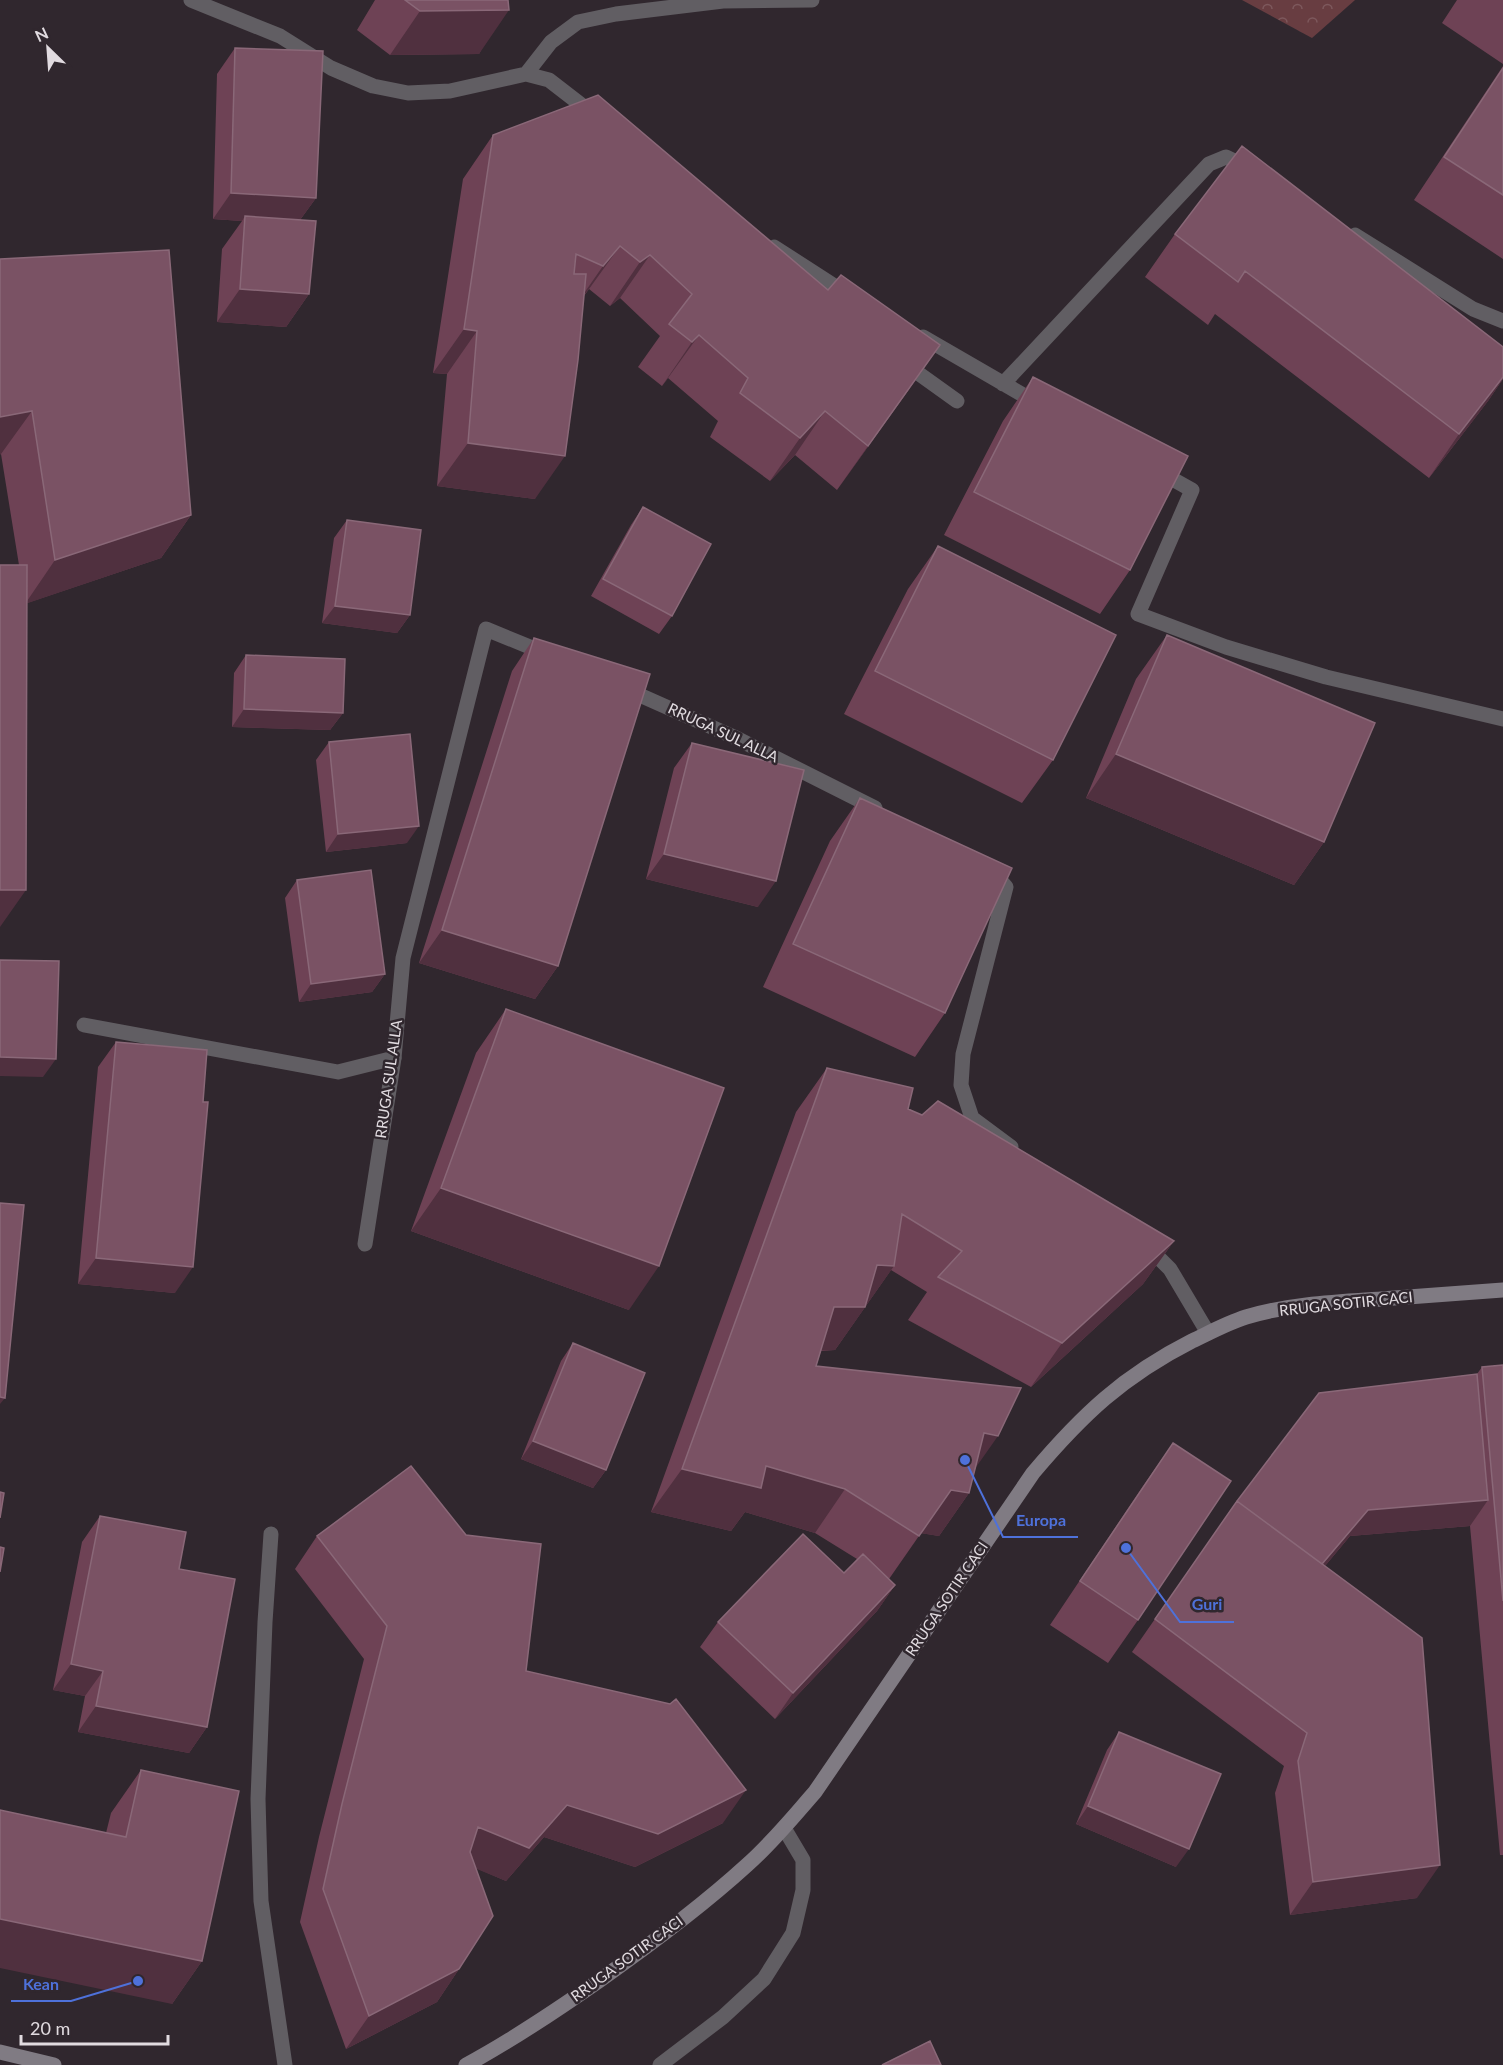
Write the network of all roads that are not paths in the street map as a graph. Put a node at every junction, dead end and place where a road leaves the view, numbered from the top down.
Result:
1 (190, 0) edge
2 (812, 0) edge
3 (526, 74) junction
4 (605, 124) edge
5 (1266, 179) edge
6 (1341, 226) edge
7 (764, 241) edge
8 (866, 306) edge
9 (1503, 321) edge
10 (905, 328) edge
11 (893, 355) edge
12 (1003, 384) junction
13 (957, 401) dead end
14 (1051, 411) edge
15 (1141, 462) edge
16 (562, 660) edge
17 (616, 684) edge
18 (1503, 719) edge
19 (888, 814) edge
20 (980, 861) edge
21 (84, 1026) dead end
22 (394, 1058) junction
23 (1026, 1158) edge
24 (1136, 1235) edge
25 (365, 1244) dead end
26 (1503, 1290) edge
27 (1208, 1333) junction
28 (271, 1534) dead end
29 (784, 1828) junction
30 (0, 2052) edge
31 (491, 2059) edge
32 (54, 2065) edge
33 (285, 2065) edge
34 (466, 2065) edge
35 (660, 2065) edge

1 - 3 street
2 - 3 street
3 - 4 street
5 - 12 street
6 - 9 street
7 - 8 street
10 - 12 street
11 - 13 street
12 - 14 street
15 - 18 street
16 - 22 street, RRUGA SUL ALLA
17 - 19 street, RRUGA SUL ALLA
20 - 23 street
21 - 22 street
22 - 25 street, RRUGA SUL ALLA
24 - 27 street
26 - 27 main road, RRUGA SOTIR CACI
27 - 29 main road, RRUGA SOTIR CACI
28 - 33 street
29 - 31 main road, RRUGA SOTIR CACI
29 - 35 street
30 - 32 main road
31 - 34 main road, RRUGA SOTIR CACI

